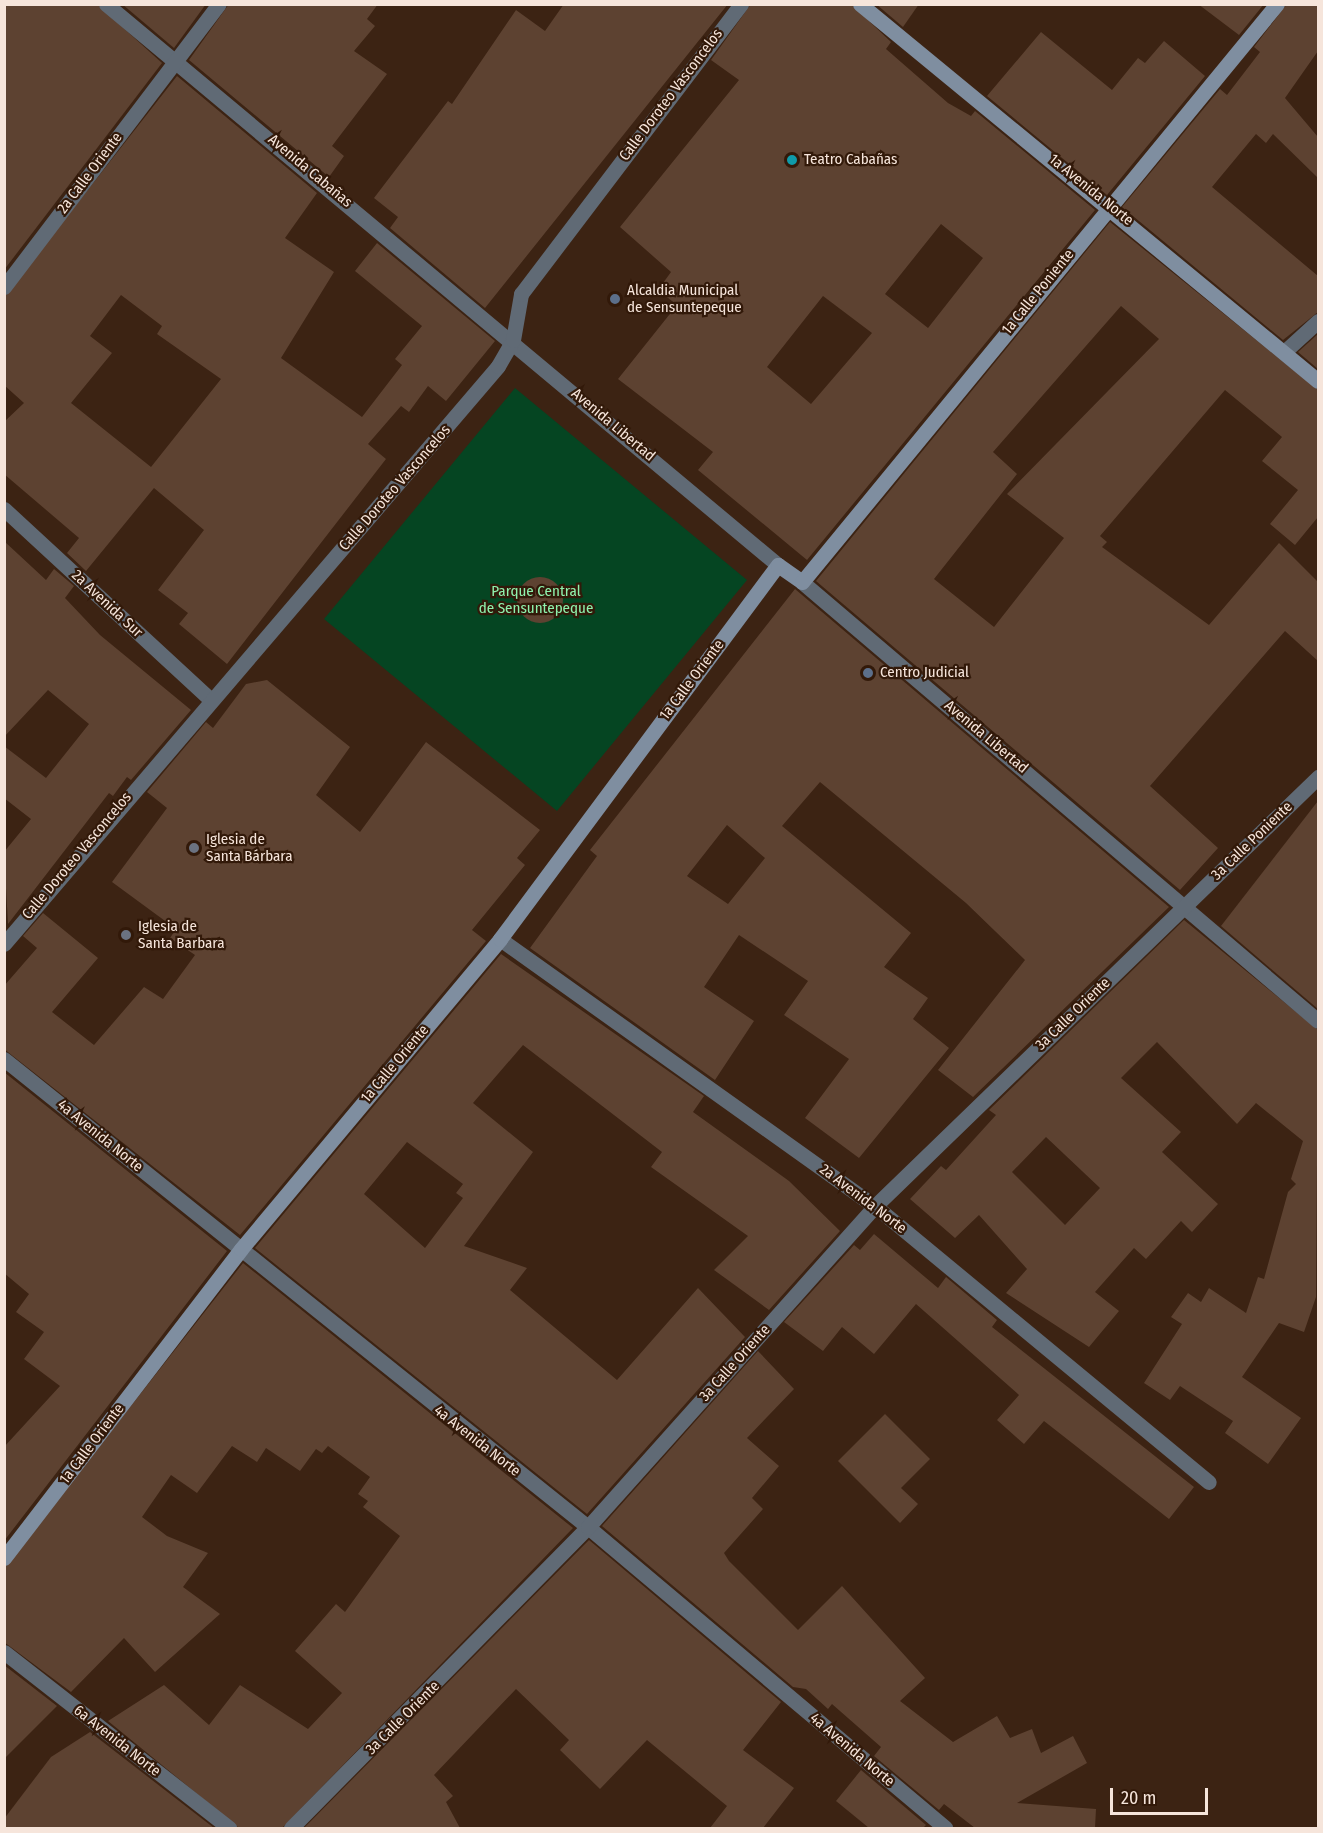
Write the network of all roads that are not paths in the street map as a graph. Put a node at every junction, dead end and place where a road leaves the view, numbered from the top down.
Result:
1 (106, 4) edge
2 (219, 4) edge
3 (741, 4) edge
4 (860, 4) edge
5 (1277, 4) edge
6 (176, 58) junction
7 (1110, 204) junction
8 (4, 287) edge
9 (1318, 321) edge
10 (513, 340) junction
11 (1284, 352) junction
12 (1318, 381) edge
13 (4, 509) edge
14 (778, 565) junction
15 (802, 582) junction
16 (209, 698) junction
17 (1318, 777) edge
18 (1186, 905) junction
19 (500, 939) junction
20 (4, 944) edge
21 (1318, 1021) edge
22 (4, 1059) edge
23 (875, 1206) junction
24 (241, 1249) junction
25 (1209, 1482) dead end
26 (588, 1527) junction
27 (4, 1558) edge
28 (4, 1652) edge
29 (230, 1828) edge
30 (291, 1828) edge
31 (942, 1828) edge

1 - 6 street, Avenida Cabañas
2 - 6 street, 2a Calle Oriente
3 - 10 street, Calle Doroteo Vasconcelos
4 - 7 street, 1a Avenida Norte
5 - 7 street, 1a Calle Poniente
6 - 8 street, 2a Calle Oriente
6 - 10 street, Avenida Cabañas
7 - 11 street, 1a Avenida Norte
7 - 15 street, 1a Calle Poniente
9 - 11 street
10 - 14 street, Avenida Libertad
10 - 16 street, Calle Doroteo Vasconcelos
11 - 12 street, 1a Avenida Norte
13 - 16 street, 2a Avenida Sur
14 - 15 street, Avenida Libertad
14 - 19 street, 1a Calle Oriente
15 - 18 street, Avenida Libertad
16 - 20 street, Calle Doroteo Vasconcelos
17 - 18 street, 3a Calle Poniente
18 - 21 street, Avenida Libertad
18 - 23 street, 3a Calle Oriente
19 - 23 street, 2a Avenida Norte
19 - 24 street, 1a Calle Oriente
22 - 24 street, 4a Avenida Norte
23 - 25 street, 2a Avenida Norte
23 - 26 street, 3a Calle Oriente
24 - 26 street, 4a Avenida Norte
24 - 27 street, 1a Calle Oriente
26 - 30 street, 3a Calle Oriente
26 - 31 street, 4a Avenida Norte
28 - 29 street, 6a Avenida Norte

